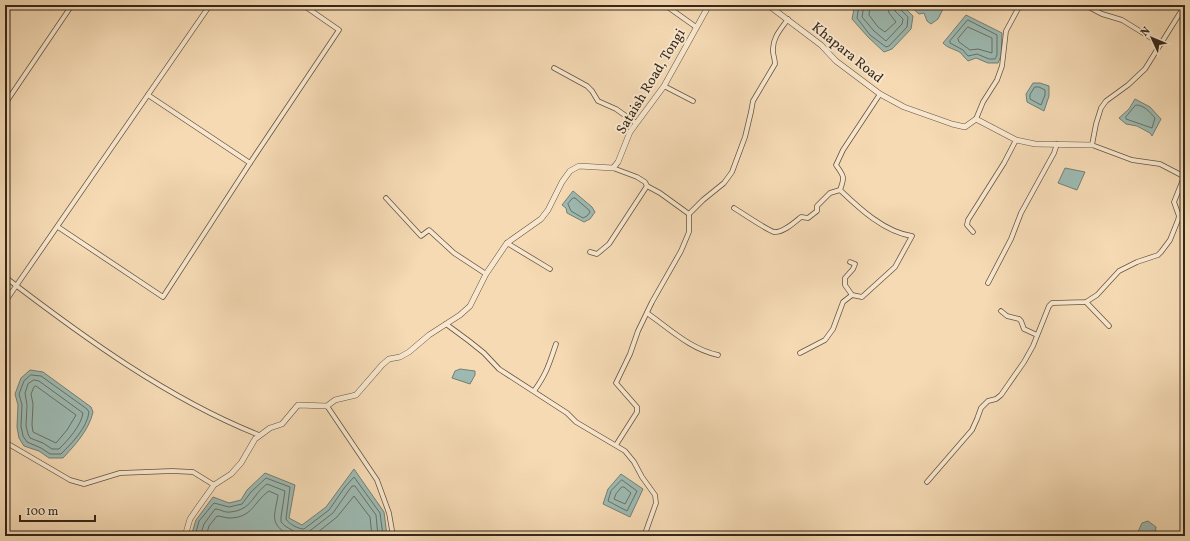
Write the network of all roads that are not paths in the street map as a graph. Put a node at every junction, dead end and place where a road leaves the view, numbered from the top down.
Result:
1 (72, 5) edge
2 (210, 5) edge
3 (303, 5) edge
4 (665, 5) edge
5 (709, 5) edge
6 (768, 5) edge
7 (1020, 5) edge
8 (1085, 5) edge
9 (1185, 5) edge
10 (788, 19) junction
11 (696, 27) junction
12 (1161, 44) junction
13 (554, 68) dead end
14 (664, 86) junction
15 (880, 94) junction
16 (148, 95) junction
17 (693, 101) dead end
18 (5, 104) edge
19 (976, 119) junction
20 (636, 123) junction
21 (1016, 140) junction
22 (1057, 144) junction
23 (1092, 145) junction
24 (250, 163) junction
25 (613, 168) junction
26 (1184, 177) edge
27 (647, 186) junction
28 (840, 190) junction
29 (386, 198) dead end
30 (734, 208) dead end
31 (689, 214) junction
32 (58, 227) junction
33 (973, 232) dead end
34 (507, 244) junction
35 (590, 252) dead end
36 (850, 262) dead end
37 (550, 269) dead end
38 (486, 274) junction
39 (5, 277) edge
40 (988, 283) dead end
41 (16, 285) junction
42 (852, 295) junction
43 (5, 302) edge
44 (1086, 302) junction
45 (1001, 311) dead end
46 (647, 313) junction
47 (446, 324) junction
48 (1109, 326) dead end
49 (1037, 335) junction
50 (556, 344) dead end
51 (800, 353) dead end
52 (718, 355) dead end
53 (534, 391) junction
54 (327, 406) junction
55 (259, 435) junction
56 (7, 443) edge
57 (616, 445) junction
58 (5, 448) edge
59 (927, 482) dead end
60 (214, 485) junction
61 (185, 536) edge
62 (393, 536) edge
63 (650, 536) edge

1 - 18 street
2 - 16 street
3 - 24 street
4 - 11 street
5 - 11 street, Sataish Road, Tongi
6 - 10 street, Khapara Road
7 - 19 street
8 - 12 street
9 - 12 street
10 - 15 street, Khapara Road
10 - 31 street
11 - 14 street, Sataish Road, Tongi
12 - 23 street
13 - 20 street
14 - 17 street
14 - 20 street, Sataish Road, Tongi
15 - 19 street, Khapara Road
15 - 28 street
16 - 24 street
16 - 32 street
19 - 21 street
20 - 25 street, Sataish Road, Tongi
21 - 22 street
21 - 33 street
22 - 23 street
22 - 40 street
23 - 26 street
24 - 32 street
25 - 27 street
25 - 34 street
26 - 44 street
27 - 31 street
27 - 35 street
28 - 30 street
28 - 42 street
29 - 38 street
31 - 46 street
32 - 41 street
34 - 37 street
34 - 38 street
36 - 42 street
38 - 47 street
39 - 41 street
41 - 43 street
41 - 55 street
42 - 51 street
44 - 48 street
44 - 49 street
45 - 49 street
46 - 52 street
46 - 57 street
47 - 53 street
47 - 54 street
49 - 59 street
50 - 53 street
53 - 57 street
54 - 55 street
54 - 62 street
55 - 60 street
56 - 58 street
56 - 60 street
57 - 63 street
60 - 61 street

